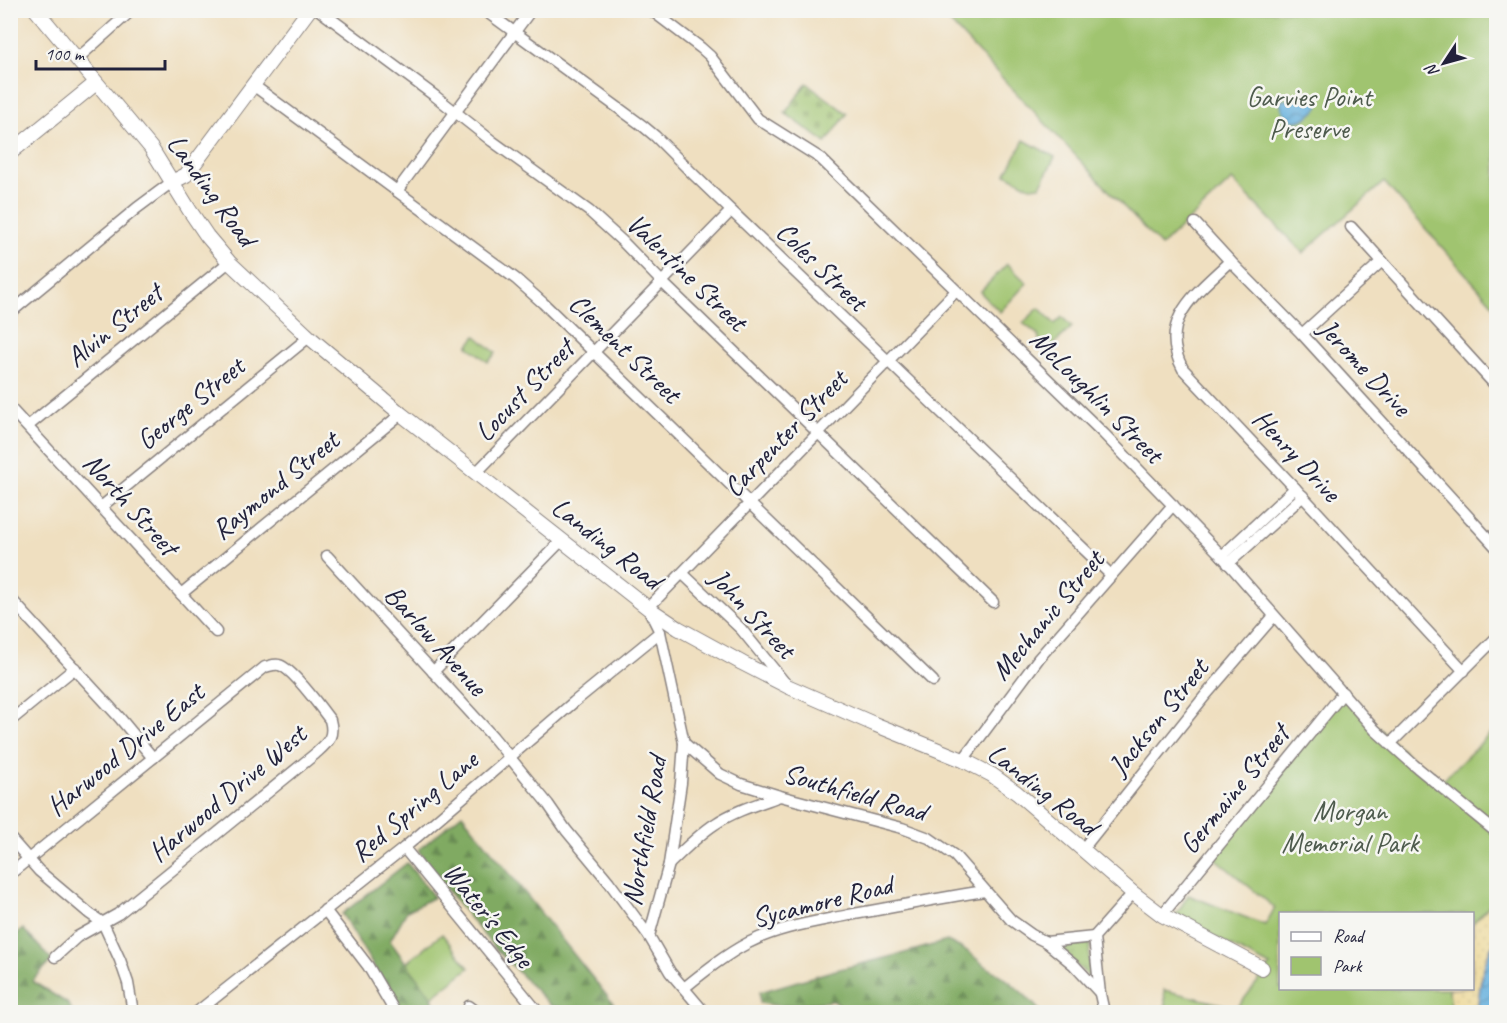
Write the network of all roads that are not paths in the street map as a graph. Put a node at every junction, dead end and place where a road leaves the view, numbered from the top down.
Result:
1 (36, 10) edge
2 (132, 10) edge
3 (309, 10) edge
4 (319, 10) edge
5 (484, 10) edge
6 (531, 10) edge
7 (651, 10) edge
8 (514, 33) junction
9 (77, 59) junction
10 (96, 83) junction
11 (253, 85) junction
12 (456, 112) junction
13 (10, 153) edge
14 (172, 182) junction
15 (397, 191) junction
16 (731, 211) junction
17 (1195, 223) dead end
18 (1351, 227) dead end
19 (1230, 261) junction
20 (1382, 261) junction
21 (230, 262) junction
22 (662, 282) junction
23 (956, 291) junction
24 (10, 313) edge
25 (1302, 334) junction
26 (309, 337) junction
27 (594, 352) junction
28 (887, 362) junction
29 (1497, 386) edge
30 (10, 408) edge
31 (401, 414) junction
32 (28, 426) junction
33 (819, 433) junction
34 (476, 473) junction
35 (1299, 492) junction
36 (750, 503) junction
37 (1173, 505) junction
38 (101, 507) junction
39 (562, 540) junction
40 (1497, 547) edge
41 (327, 556) dead end
42 (1225, 560) junction
43 (682, 574) junction
44 (1111, 575) junction
45 (181, 594) junction
46 (10, 598) edge
47 (993, 602) dead end
48 (648, 608) junction
49 (1274, 616) junction
50 (660, 632) junction
51 (216, 633) dead end
52 (1497, 638) edge
53 (273, 665) joint
54 (75, 668) junction
55 (1464, 671) junction
56 (433, 672) junction
57 (933, 681) dead end
58 (787, 686) junction
59 (1343, 693) junction
60 (10, 722) edge
61 (684, 743) junction
62 (1390, 744) junction
63 (509, 757) junction
64 (153, 758) junction
65 (963, 760) junction
66 (780, 796) junction
67 (1497, 832) edge
68 (10, 838) edge
69 (404, 848) junction
70 (1082, 850) junction
71 (30, 858) junction
72 (669, 864) junction
73 (10, 874) edge
74 (985, 891) junction
75 (1133, 893) junction
76 (325, 910) junction
77 (1162, 915) junction
78 (103, 922) junction
79 (649, 936) junction
80 (1094, 937) junction
81 (1046, 942) junction
82 (55, 957) dead end
83 (1262, 968) dead end
84 (684, 988) junction
85 (1100, 994) junction
86 (133, 1012) edge
87 (197, 1012) edge
88 (395, 1012) edge
89 (538, 1012) edge
90 (704, 1012) edge
91 (1104, 1012) edge

1 - 9 street, Landing Road
2 - 9 street
3 - 11 street
4 - 12 street, Valentine Street
5 - 8 street, Coles Street
6 - 8 street
7 - 23 street, McLoughlin Street
8 - 12 street
8 - 16 street, Coles Street
9 - 10 street, Landing Road
10 - 13 street
10 - 14 street, Landing Road
11 - 14 street
11 - 15 street, Clement Street
12 - 15 street
12 - 22 street, Valentine Street
14 - 21 street, Landing Road
14 - 24 street
15 - 27 street, Clement Street
16 - 22 street, Locust Street
16 - 28 street, Coles Street
17 - 19 street, Jerome Drive
18 - 20 street
19 - 25 street, Jerome Drive
19 - 35 street, Henry Drive
20 - 25 street
20 - 29 street
21 - 26 street, Landing Road
21 - 32 street, Alvin Street
22 - 27 street, Locust Street
22 - 33 street, Valentine Street
23 - 28 street, Carpenter Street
23 - 37 street, McLoughlin Street
25 - 40 street, Jerome Drive
26 - 31 street, Landing Road
26 - 38 street, George Street
27 - 34 street, Locust Street
27 - 36 street, Clement Street
28 - 33 street, Carpenter Street
28 - 44 street, Coles Street
30 - 32 street, North Street
31 - 34 street, Landing Road
31 - 45 street, Raymond Street
32 - 38 street, North Street
33 - 36 street, Carpenter Street
33 - 47 street, Valentine Street
34 - 39 street, Landing Road
35 - 42 street
35 - 55 street, Henry Drive
36 - 43 street, Carpenter Street
36 - 57 street, Clement Street
37 - 42 street, McLoughlin Street
37 - 44 street, Mechanic Street
38 - 45 street, North Street
39 - 48 street, Landing Road
39 - 56 street
41 - 56 street, Barlow Avenue
42 - 49 street, McLoughlin Street
43 - 48 street, Carpenter Street
43 - 58 street, John Street
44 - 65 street, Mechanic Street
45 - 51 street, North Street
46 - 54 street
48 - 50 street, Northfield Road
48 - 58 street, Landing Road
49 - 59 street, McLoughlin Street
49 - 70 street, Jackson Street
50 - 61 street, Northfield Road
50 - 63 street, Red Spring Lane
52 - 55 street
53 - 64 street, Harwood Drive East
53 - 78 street, Harwood Drive West
54 - 60 street
54 - 64 street
55 - 62 street
56 - 63 street, Barlow Avenue
58 - 65 street, Landing Road
59 - 62 street, McLoughlin Street
59 - 77 street, Germaine Street
61 - 66 street, Southfield Road
61 - 72 street, Northfield Road
62 - 67 street, McLoughlin Street
63 - 69 street, Red Spring Lane
63 - 79 street, Barlow Avenue
64 - 71 street, Harwood Drive East
65 - 70 street, Landing Road
66 - 72 street
66 - 74 street, Southfield Road
68 - 71 street
69 - 76 street, Red Spring Lane
69 - 89 street, Water's Edge
70 - 75 street, Landing Road
71 - 73 street, Harwood Drive East
71 - 78 street
72 - 79 street, Northfield Road
74 - 81 street, Southfield Road
74 - 84 street, Sycamore Road
75 - 77 street, Landing Road
75 - 80 street
76 - 87 street, Red Spring Lane
76 - 88 street
77 - 83 street, Landing Road
78 - 82 street, Harwood Drive West
78 - 86 street
79 - 84 street, Northfield Road
80 - 81 street
80 - 85 street
81 - 85 street, Southfield Road
84 - 90 street, Northfield Road
85 - 91 street

